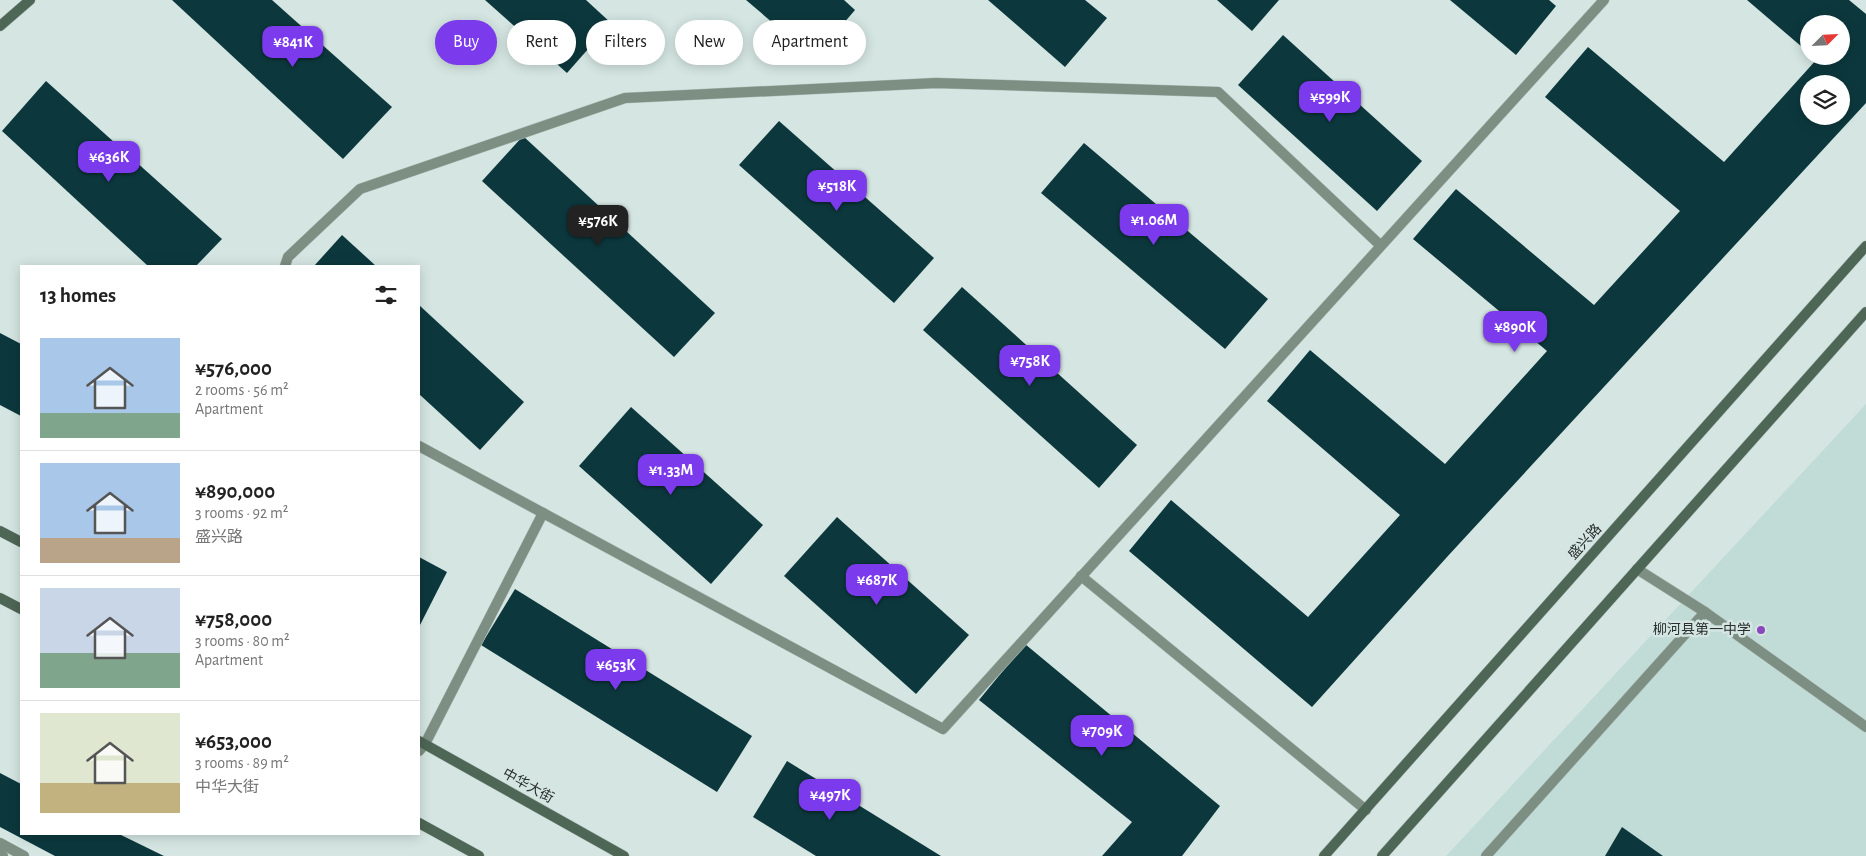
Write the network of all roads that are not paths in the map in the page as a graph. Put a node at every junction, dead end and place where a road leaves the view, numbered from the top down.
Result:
1 (30, 0) edge
2 (1604, 0) edge
3 (0, 26) edge
4 (1380, 245) junction
5 (1866, 246) edge
6 (285, 265) edge
7 (1866, 312) edge
8 (420, 447) edge
9 (543, 513) junction
10 (0, 531) edge
11 (20, 541) edge
12 (1637, 569) junction
13 (1081, 576) junction
14 (0, 598) edge
15 (20, 608) edge
16 (1705, 612) junction
17 (1866, 727) edge
18 (421, 746) edge
19 (1366, 810) junction
20 (420, 824) edge
21 (0, 843) edge
22 (476, 855) edge
23 (24, 856) edge
24 (624, 856) edge
25 (1324, 856) edge
26 (1382, 856) edge
27 (1486, 856) edge

1 - 3 street
2 - 4 street
4 - 6 street
4 - 13 street
5 - 19 street, 盛兴路
7 - 12 street
8 - 9 street
9 - 13 street
9 - 18 street
10 - 11 street
12 - 16 street
12 - 26 street
13 - 19 street
14 - 15 street
16 - 17 street
16 - 27 street
18 - 24 street, 中华大街
19 - 25 street, 盛兴路
20 - 22 street
21 - 23 street

